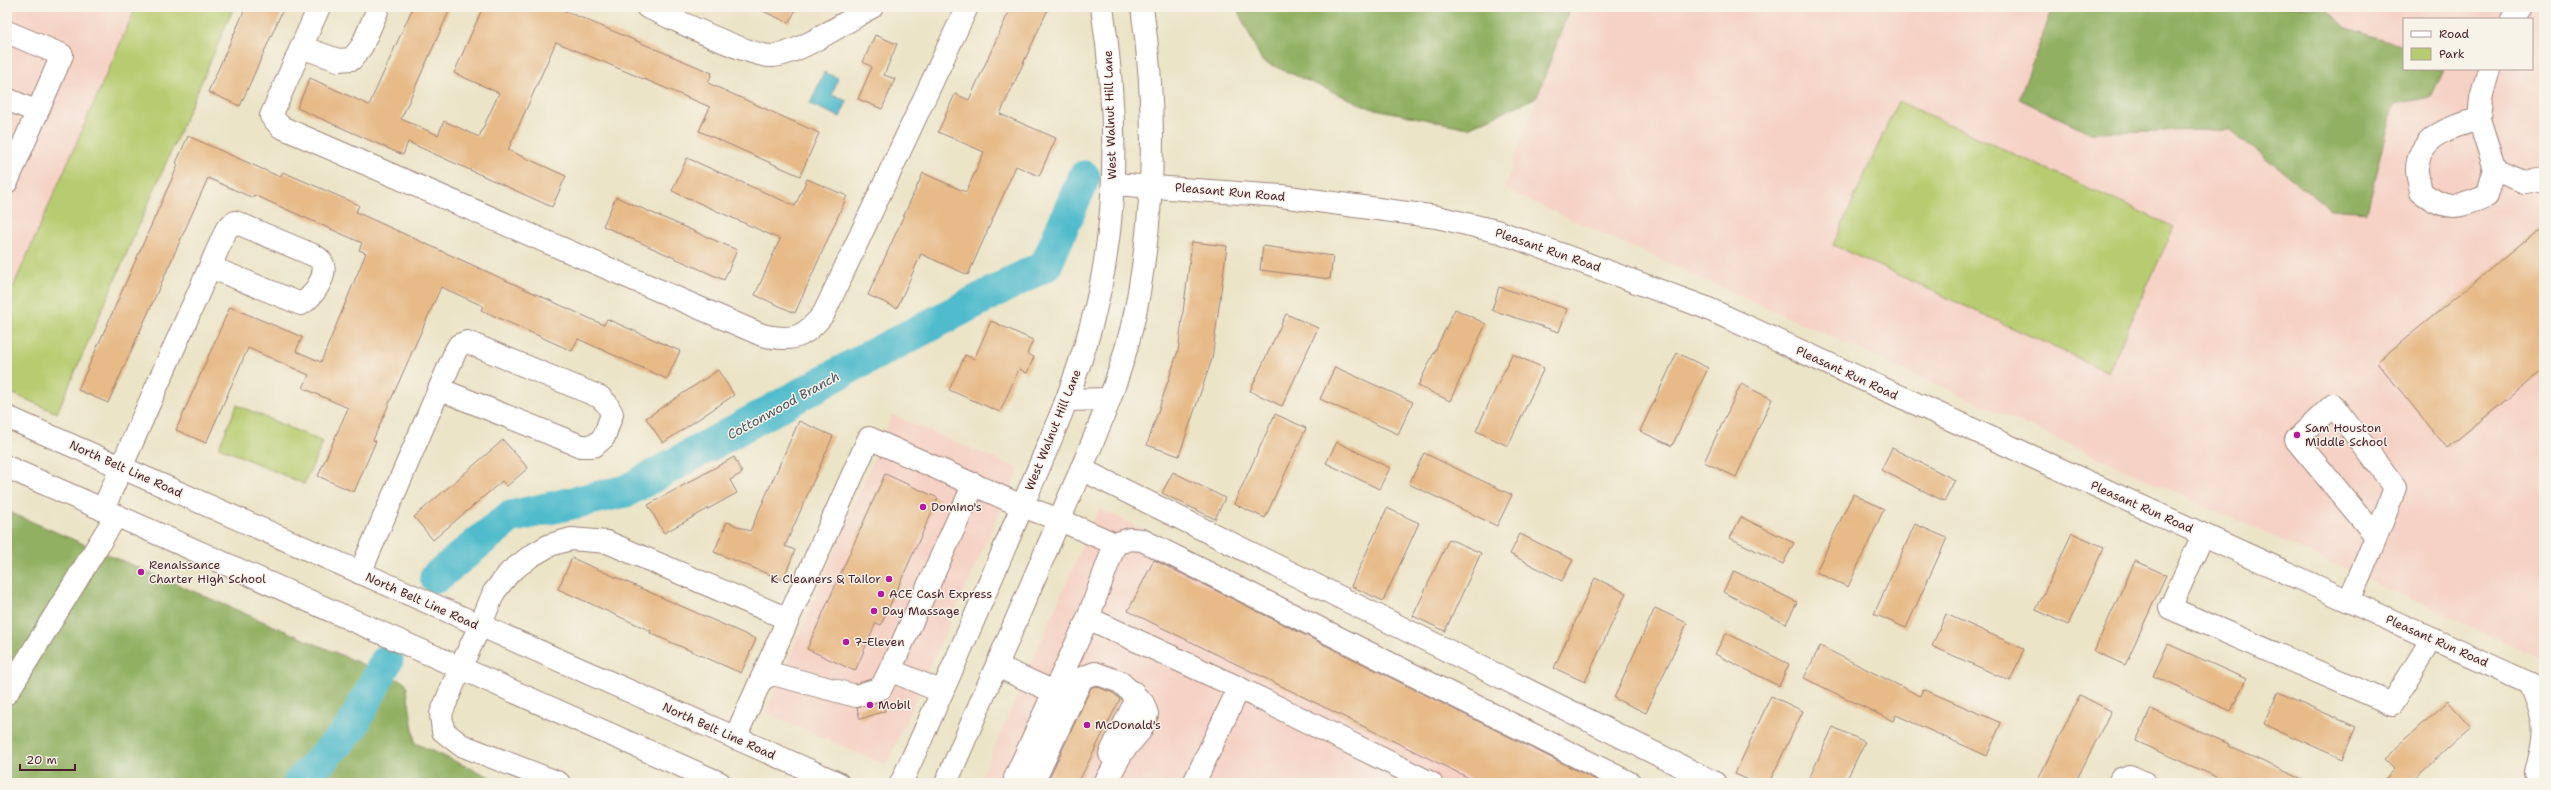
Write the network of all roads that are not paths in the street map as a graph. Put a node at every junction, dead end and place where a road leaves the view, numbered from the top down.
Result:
1 (319, 7) edge
2 (376, 7) edge
3 (648, 7) edge
4 (872, 7) edge
5 (966, 7) edge
6 (1102, 7) edge
7 (1142, 7) edge
8 (2520, 7) edge
9 (2513, 18) edge
10 (7, 32) edge
11 (301, 47) junction
12 (2489, 70) edge
13 (7, 99) edge
14 (37, 112) junction
15 (2479, 119) junction
16 (2496, 170) junction
17 (2544, 179) edge
18 (7, 182) edge
19 (1113, 184) junction
20 (1151, 186) junction
21 (210, 267) junction
22 (439, 389) junction
23 (1109, 399) junction
24 (1067, 400) junction
25 (7, 417) edge
26 (121, 466) junction
27 (7, 467) edge
28 (1082, 468) junction
29 (974, 484) junction
30 (1022, 506) junction
31 (109, 513) junction
32 (1060, 520) junction
33 (2203, 535) junction
34 (2376, 536) junction
35 (1115, 544) junction
36 (360, 573) junction
37 (2348, 601) junction
38 (1088, 618) junction
39 (788, 619) junction
40 (480, 626) junction
41 (2432, 639) junction
42 (997, 666) junction
43 (460, 668) junction
44 (890, 670) junction
45 (761, 680) junction
46 (2536, 687) edge
47 (1239, 688) junction
48 (942, 692) junction
49 (1054, 692) junction
50 (1133, 692) junction
51 (7, 693) edge
52 (735, 738) junction
53 (2534, 773) edge
54 (711, 781) edge
55 (1427, 782) edge
56 (559, 783) edge
57 (838, 783) edge
58 (901, 783) edge
59 (946, 783) edge
60 (1024, 783) edge
61 (1033, 783) edge
62 (1095, 783) edge
63 (1105, 783) edge
64 (1194, 783) edge
65 (1630, 783) edge
66 (1715, 783) edge
67 (2119, 783) edge
68 (2145, 783) edge

1 - 11 main road
2 - 11 main road
3 - 4 main road
5 - 11 main road
6 - 19 main road, West Walnut Hill Lane
7 - 20 main road
8 - 9 main road
10 - 14 main road
12 - 15 main road
13 - 14 main road
14 - 18 main road
15 - 16 main road
15 - 16 main road
16 - 17 main road
19 - 20 main road, Pleasant Run Road
19 - 24 main road, West Walnut Hill Lane
20 - 23 main road
20 - 33 main road, Pleasant Run Road
21 - 21 main road
21 - 26 main road
22 - 22 main road
22 - 36 main road
23 - 24 main road
23 - 28 main road
24 - 30 main road, West Walnut Hill Lane
25 - 26 main road, North Belt Line Road
26 - 31 main road
26 - 36 main road, North Belt Line Road
27 - 31 main road
28 - 32 main road
28 - 66 main road
29 - 30 main road
29 - 39 main road
29 - 44 main road
30 - 32 main road
30 - 48 main road, West Walnut Hill Lane
31 - 43 main road
31 - 51 main road
32 - 35 main road
32 - 42 main road
33 - 37 main road, Pleasant Run Road
33 - 41 main road
34 - 34 main road
34 - 37 main road
35 - 38 main road
35 - 65 main road
36 - 40 main road, North Belt Line Road
37 - 41 main road, Pleasant Run Road
38 - 47 main road
38 - 49 main road
39 - 40 main road
39 - 45 main road
40 - 43 main road
40 - 52 main road, North Belt Line Road
41 - 46 main road, Pleasant Run Road
42 - 49 main road
42 - 59 main road
43 - 54 main road
43 - 56 main road
44 - 45 main road
44 - 48 main road
45 - 52 main road
46 - 53 main road
47 - 55 main road
47 - 64 main road
48 - 58 main road, West Walnut Hill Lane
49 - 60 main road
50 - 61 main road
50 - 62 main road
50 - 63 main road
52 - 57 main road, North Belt Line Road
67 - 68 main road

